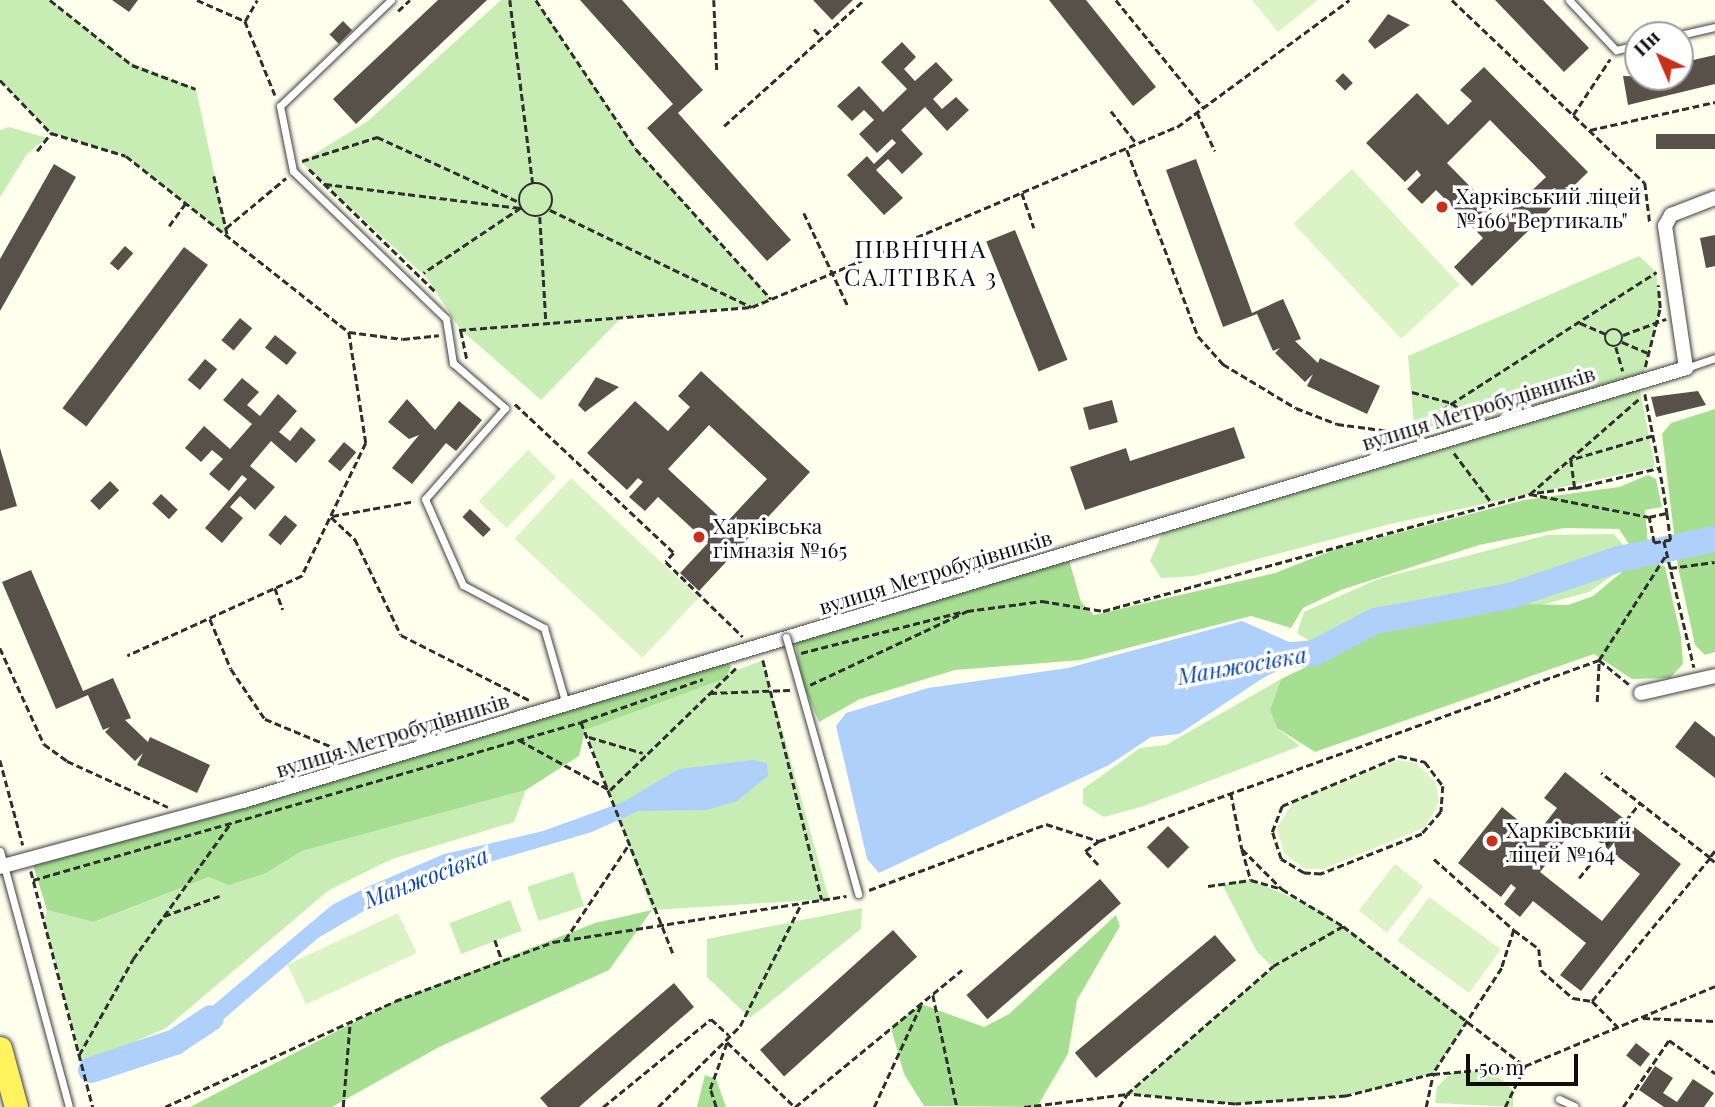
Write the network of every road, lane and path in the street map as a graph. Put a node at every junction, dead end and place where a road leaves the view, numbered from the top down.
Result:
1 (50, 0) edge
2 (197, 0) edge
3 (257, 0) edge
4 (391, 0) edge
5 (410, 0) edge
6 (510, 0) edge
7 (536, 0) edge
8 (714, 0) edge
9 (864, 0) edge
10 (1116, 0) edge
11 (1349, 0) edge
12 (1452, 0) edge
13 (1569, 0) edge
14 (389, 19) dead end
15 (245, 21) junction
16 (1715, 27) edge
17 (814, 29) dead end
18 (1694, 32) edge
19 (822, 37) junction
20 (1624, 48) edge
21 (1616, 50) junction
22 (717, 71) dead end
23 (0, 80) edge
24 (196, 89) dead end
25 (1715, 102) edge
26 (280, 106) junction
27 (1203, 107) junction
28 (1111, 111) dead end
29 (1197, 112) junction
30 (1573, 115) junction
31 (724, 126) dead end
32 (1590, 130) junction
33 (51, 133) junction
34 (1137, 144) junction
35 (1126, 148) junction
36 (297, 149) dead end
37 (37, 151) dead end
38 (1215, 151) dead end
39 (301, 162) junction
40 (293, 172) junction
41 (214, 176) dead end
42 (325, 184) junction
43 (533, 184) junction
44 (1022, 192) junction
45 (1715, 198) edge
46 (519, 202) junction
47 (186, 203) junction
48 (521, 208) junction
49 (550, 210) junction
50 (804, 213) dead end
51 (540, 217) junction
52 (170, 226) dead end
53 (226, 228) junction
54 (1034, 228) dead end
55 (1651, 234) dead end
56 (228, 237) junction
57 (1654, 260) dead end
58 (1656, 272) junction
59 (423, 274) junction
60 (832, 274) junction
61 (440, 298) dead end
62 (771, 299) junction
63 (848, 306) dead end
64 (752, 307) junction
65 (1679, 315) junction
66 (453, 319) dead end
67 (1657, 322) junction
68 (546, 323) junction
69 (1579, 323) junction
70 (460, 329) junction
71 (349, 332) junction
72 (448, 333) junction
73 (1606, 334) junction
74 (1623, 335) junction
75 (1622, 342) junction
76 (1616, 347) junction
77 (1647, 353) junction
78 (1715, 358) edge
79 (1686, 368) junction
80 (477, 369) dead end
81 (1626, 384) junction
82 (1644, 387) junction
83 (1412, 392) dead end
84 (508, 397) dead end
85 (1452, 403) junction
86 (1481, 428) junction
87 (1653, 436) junction
88 (1444, 439) junction
89 (1659, 468) junction
90 (1576, 488) junction
91 (1530, 494) junction
92 (425, 499) junction
93 (1493, 504) junction
94 (1667, 513) junction
95 (331, 517) junction
96 (1649, 517) junction
97 (1664, 541) junction
98 (1665, 553) junction
99 (1715, 562) edge
100 (1670, 568) junction
101 (275, 588) junction
102 (283, 610) dead end
103 (967, 611) junction
104 (210, 618) junction
105 (743, 636) dead end
106 (786, 637) junction
107 (0, 648) edge
108 (127, 656) dead end
109 (790, 656) junction
110 (763, 660) junction
111 (1599, 660) junction
112 (1693, 665) dead end
113 (736, 668) junction
114 (1715, 676) edge
115 (797, 688) junction
116 (710, 693) junction
117 (1640, 693) joint
118 (772, 694) junction
119 (1597, 702) dead end
120 (566, 704) junction
121 (549, 709) junction
122 (582, 722) junction
123 (587, 737) junction
124 (519, 740) junction
125 (643, 753) junction
126 (0, 760) edge
127 (369, 763) junction
128 (1601, 773) dead end
129 (610, 790) junction
130 (1231, 793) junction
131 (1640, 803) junction
132 (187, 816) junction
133 (230, 823) junction
134 (211, 829) junction
135 (1099, 841) junction
136 (627, 848) junction
137 (1242, 849) junction
138 (0, 851) edge
139 (1715, 851) edge
140 (1710, 858) junction
141 (27, 859) junction
142 (1434, 859) dead end
143 (1715, 862) edge
144 (1098, 865) dead end
145 (2, 867) edge
146 (1321, 874) joint
147 (1579, 878) dead end
148 (33, 880) junction
149 (1251, 880) junction
150 (1208, 886) dead end
151 (1282, 889) junction
152 (858, 894) junction
153 (219, 896) dead end
154 (822, 900) junction
155 (801, 904) junction
156 (164, 916) junction
157 (659, 925) junction
158 (1343, 926) junction
159 (1514, 930) junction
160 (495, 940) dead end
161 (565, 940) junction
162 (673, 953) dead end
163 (503, 961) junction
164 (962, 970) dead end
165 (1715, 986) edge
166 (933, 995) junction
167 (1592, 1001) junction
168 (921, 1004) junction
169 (1640, 1018) junction
170 (1468, 1020) junction
171 (350, 1021) junction
172 (1715, 1021) edge
173 (1618, 1027) junction
174 (730, 1035) junction
175 (727, 1042) junction
176 (79, 1055) junction
177 (2, 1058) edge
178 (1525, 1066) junction
179 (1715, 1073) edge
180 (1433, 1074) junction
181 (1127, 1094) junction
182 (1559, 1098) dead end
183 (16, 1106) edge
184 (1574, 1106) edge
185 (69, 1107) edge
186 (93, 1107) edge
187 (165, 1107) edge
188 (343, 1107) edge
189 (603, 1107) edge
190 (658, 1107) edge
191 (716, 1107) edge
192 (795, 1107) edge
193 (874, 1107) edge
194 (957, 1107) edge
195 (1024, 1107) edge
196 (1119, 1107) edge
197 (1426, 1107) edge
198 (1505, 1107) edge
199 (1623, 1107) edge

1 - 24 path
2 - 15 path
3 - 15 path
4 - 26 lane
5 - 14 path
6 - 43 path
7 - 62 path
8 - 22 path
9 - 19 path
10 - 27 path
11 - 27 path
12 - 30 path
13 - 21 lane
15 - 26 path
16 - 18 lane
17 - 19 path
19 - 31 path
20 - 21 lane
21 - 30 path
23 - 33 path
25 - 32 path
26 - 40 lane
27 - 29 path
28 - 34 path
29 - 34 path
29 - 38 path
30 - 32 path
32 - 55 path
33 - 37 path
33 - 47 path
34 - 35 path
35 - 44 path
35 - 85 path
36 - 39 path
39 - 40 path
39 - 42 path
39 - 46 path
40 - 53 path
40 - 72 lane
41 - 53 path
42 - 48 path
42 - 59 path
43 - 46 path
43 - 49 path
44 - 54 path
44 - 60 path
45 - 65 street
46 - 48 path
47 - 52 path
47 - 56 path
48 - 51 path
48 - 59 path
49 - 51 path
49 - 64 path
50 - 60 path
51 - 68 path
53 - 56 path
56 - 71 path
57 - 58 path
58 - 67 path
58 - 69 path
59 - 61 path
60 - 62 path
60 - 63 path
62 - 64 path
64 - 68 path
65 - 67 path
65 - 79 street
66 - 70 path
67 - 74 path
67 - 77 path
68 - 70 path
69 - 73 path
69 - 85 path
70 - 72 path
70 - 80 path
71 - 72 path
71 - 95 path
72 - 92 lane
73 - 74 path
73 - 76 path
74 - 75 path
75 - 76 path
75 - 77 path
76 - 81 path
77 - 82 path
78 - 79 lane
79 - 82 street, вулиця Метробудівників
81 - 82 street, вулиця Метробудівників
81 - 86 street, вулиця Метробудівників
82 - 87 path
82 - 91 path
83 - 85 path
84 - 105 path
85 - 86 path
86 - 88 street, вулиця Метробудівників
87 - 89 path
87 - 90 path
88 - 93 path
88 - 106 street, вулиця Метробудівників
89 - 90 path
89 - 94 path
90 - 91 path
91 - 93 path
91 - 96 path
92 - 95 path
92 - 120 lane
93 - 103 path
94 - 96 path
94 - 97 path
95 - 101 path
95 - 121 path
96 - 97 path
97 - 98 path
98 - 100 path
98 - 111 path
99 - 100 path
100 - 112 path
101 - 102 path
101 - 104 path
103 - 109 path
103 - 115 path
104 - 108 path
104 - 127 path
106 - 109 lane, bridge
106 - 120 street, вулиця Метробудівників
107 - 132 path
109 - 110 path
109 - 115 lane, bridge
110 - 113 path
110 - 118 path
111 - 117 path
111 - 119 path
111 - 130 path
113 - 116 path
113 - 122 path
114 - 117 street
115 - 118 path
115 - 152 lane, bridge
116 - 118 path
116 - 125 path
118 - 154 path
120 - 121 street, вулиця Метробудівників
121 - 127 street, вулиця Метробудівників
122 - 123 path
122 - 124 path
123 - 125 path
123 - 129 path
124 - 129 path
124 - 133 path
125 - 129 path
126 - 141 path
127 - 132 street, вулиця Метробудівників
128 - 131 path
129 - 136 path
130 - 135 path
130 - 137 path
131 - 140 path
131 - 147 path
132 - 134 path
132 - 141 street, вулиця Метробудівників
133 - 134 path
133 - 156 path
134 - 148 path
135 - 144 path
135 - 152 path
136 - 157 path
136 - 161 path
137 - 149 path
137 - 151 path
138 - 145 lane
139 - 140 path
140 - 143 path
140 - 167 path
141 - 145 street, вулиця Метробудівників
141 - 148 path
142 - 159 path
145 - 185 lane
146 - 146 path
148 - 176 path
149 - 150 path
149 - 151 path
151 - 158 path
152 - 154 path
153 - 156 path
154 - 155 path
155 - 157 path
155 - 174 path
156 - 176 path
157 - 161 path
157 - 162 path
158 - 170 path
158 - 181 path
159 - 167 path
159 - 170 path
160 - 163 path
161 - 163 path
163 - 171 path
164 - 166 path
165 - 169 path
166 - 168 path
166 - 194 path
167 - 173 path
168 - 192 path
168 - 193 path
169 - 172 path
169 - 173 path
170 - 178 path
170 - 180 path
171 - 187 path
171 - 188 path
173 - 178 path
174 - 175 path
174 - 189 path
174 - 190 path
175 - 191 path
175 - 192 path
176 - 186 path
177 - 183 main road
178 - 180 path
178 - 198 path
179 - 199 path
180 - 181 path
180 - 197 path
181 - 195 path
181 - 196 path
182 - 184 lane

